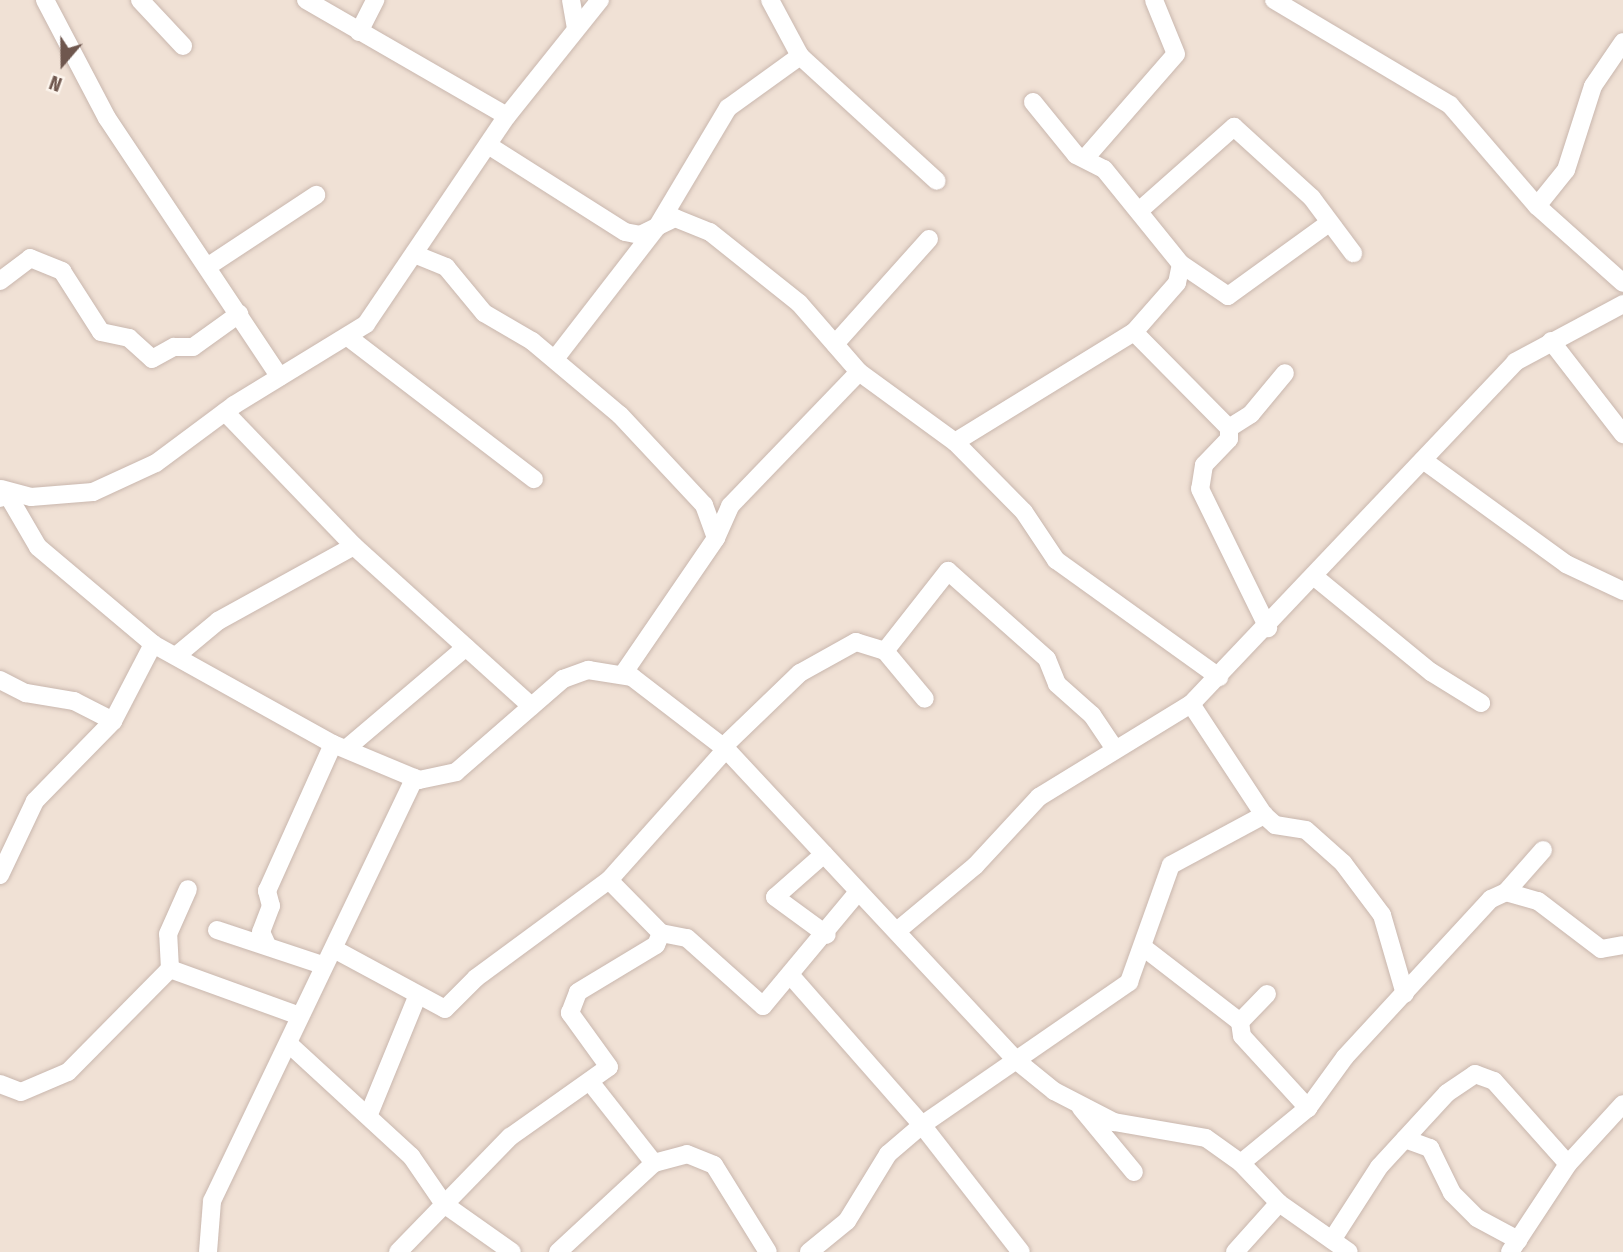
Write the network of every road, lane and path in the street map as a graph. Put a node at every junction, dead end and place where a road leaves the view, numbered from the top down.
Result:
1 (45, 0) edge
2 (306, 0) edge
3 (375, 0) edge
4 (571, 0) edge
5 (600, 0) edge
6 (770, 0) edge
7 (1154, 0) edge
8 (1274, 0) edge
9 (144, 1) edge
10 (576, 28) junction
11 (359, 32) junction
12 (1623, 42) edge
13 (183, 46) dead end
14 (800, 56) junction
15 (1033, 102) dead end
16 (507, 116) junction
17 (488, 145) junction
18 (1087, 156) junction
19 (937, 181) dead end
20 (316, 195) dead end
21 (1538, 206) junction
22 (1139, 211) junction
23 (1329, 223) junction
24 (657, 227) junction
25 (929, 239) dead end
26 (1353, 253) dead end
27 (414, 254) junction
28 (1181, 264) junction
29 (207, 267) junction
30 (0, 281) edge
31 (1623, 283) edge
32 (1623, 304) edge
33 (239, 314) junction
34 (1134, 332) junction
35 (348, 337) junction
36 (1551, 341) junction
37 (835, 344) junction
38 (555, 359) junction
39 (859, 372) junction
40 (1285, 373) dead end
41 (280, 377) junction
42 (225, 412) junction
43 (1228, 428) junction
44 (1623, 433) edge
45 (955, 442) junction
46 (1423, 460) junction
47 (534, 479) dead end
48 (2, 493) edge
49 (730, 506) junction
50 (705, 509) junction
51 (716, 538) junction
52 (354, 546) junction
53 (1315, 578) junction
54 (1623, 591) edge
55 (1268, 628) junction
56 (153, 644) junction
57 (466, 647) junction
58 (885, 651) junction
59 (176, 656) junction
60 (623, 674) junction
61 (1219, 677) junction
62 (0, 680) edge
63 (925, 699) dead end
64 (1481, 703) dead end
65 (1191, 704) junction
66 (531, 706) junction
67 (113, 721) junction
68 (340, 746) junction
69 (1113, 746) junction
70 (724, 748) junction
71 (415, 778) junction
72 (1264, 815) junction
73 (1543, 850) dead end
74 (824, 854) junction
75 (0, 875) edge
76 (609, 880) junction
77 (188, 889) dead end
78 (858, 892) junction
79 (1506, 892) junction
80 (217, 930) dead end
81 (897, 932) junction
82 (661, 933) junction
83 (827, 935) junction
84 (266, 943) junction
85 (1623, 945) edge
86 (1143, 947) junction
87 (334, 949) junction
88 (322, 965) junction
89 (170, 969) junction
90 (792, 977) junction
91 (1267, 993) dead end
92 (1405, 994) junction
93 (417, 997) junction
94 (300, 1016) junction
95 (1240, 1022) junction
96 (289, 1044) junction
97 (1017, 1061) junction
98 (591, 1083) junction
99 (0, 1084) edge
100 (1623, 1104) edge
101 (1081, 1108) junction
102 (1308, 1108) junction
103 (369, 1114) junction
104 (922, 1125) junction
105 (1405, 1139) junction
106 (654, 1163) junction
107 (1241, 1163) junction
108 (1568, 1164) junction
109 (1133, 1172) dead end
110 (444, 1203) junction
111 (1279, 1203) junction
112 (1332, 1240) junction
113 (1514, 1246) edge
114 (208, 1252) edge
115 (398, 1252) edge
116 (512, 1252) edge
117 (558, 1252) edge
118 (768, 1252) edge
119 (809, 1252) edge
120 (1021, 1252) edge
121 (1235, 1252) edge
122 (1349, 1252) edge

1 - 29 street
2 - 11 street
3 - 11 street
4 - 10 street
5 - 10 street
6 - 14 street
7 - 18 street
8 - 21 street
9 - 13 street
10 - 16 street
11 - 16 street
12 - 21 street
14 - 19 street
14 - 24 street
15 - 18 street
16 - 17 street
17 - 24 street
17 - 27 street
18 - 22 street
20 - 29 street
21 - 31 street
22 - 23 street
22 - 28 street
23 - 26 street
23 - 28 street
24 - 37 street
24 - 38 street
25 - 37 street
27 - 35 street
27 - 38 street
28 - 34 street
29 - 33 street
30 - 33 street
32 - 36 street
33 - 41 street
34 - 43 street
34 - 45 street
35 - 41 street
35 - 47 street
36 - 44 street
36 - 46 street
37 - 39 street
38 - 50 street
39 - 45 street
39 - 49 street
40 - 43 street
41 - 42 street
42 - 48 street
42 - 52 street
43 - 55 street
45 - 61 street
46 - 53 street
46 - 54 street
48 - 56 street
49 - 50 street
49 - 51 street
50 - 51 street
51 - 60 street
52 - 57 street
52 - 59 street
53 - 55 street
53 - 64 street
55 - 61 street
56 - 59 street
56 - 67 street
57 - 66 street
57 - 68 street
58 - 63 street
58 - 69 street
58 - 70 street
59 - 68 street
60 - 66 street
60 - 70 street
61 - 65 street
62 - 67 street
65 - 69 street
65 - 72 street
66 - 71 street
67 - 75 street
68 - 71 street
68 - 84 street
69 - 81 street
70 - 74 street
70 - 76 street
71 - 87 street
72 - 86 street
72 - 92 street
73 - 79 street
74 - 78 street
74 - 83 street
76 - 82 street
76 - 93 street
77 - 89 street
78 - 81 street
78 - 83 street
79 - 85 street
79 - 92 street
80 - 84 street
81 - 97 street
82 - 90 street
82 - 98 street
83 - 90 street
84 - 88 street
86 - 95 street
86 - 97 street
87 - 88 street
87 - 93 street
88 - 94 street
89 - 94 street
89 - 99 street
90 - 104 street
91 - 95 street
92 - 102 street
93 - 103 street
94 - 96 street
95 - 102 street
96 - 103 street
96 - 114 street
97 - 101 street
97 - 104 street
98 - 106 street
98 - 110 street
100 - 108 street
101 - 107 street
101 - 109 street
102 - 107 street
103 - 110 street
104 - 119 street
104 - 120 street
105 - 108 street
105 - 112 street
105 - 113 street
106 - 117 street
106 - 118 street
107 - 111 street
108 - 113 street
110 - 115 street
110 - 116 street
111 - 112 street
111 - 121 street
112 - 122 street

